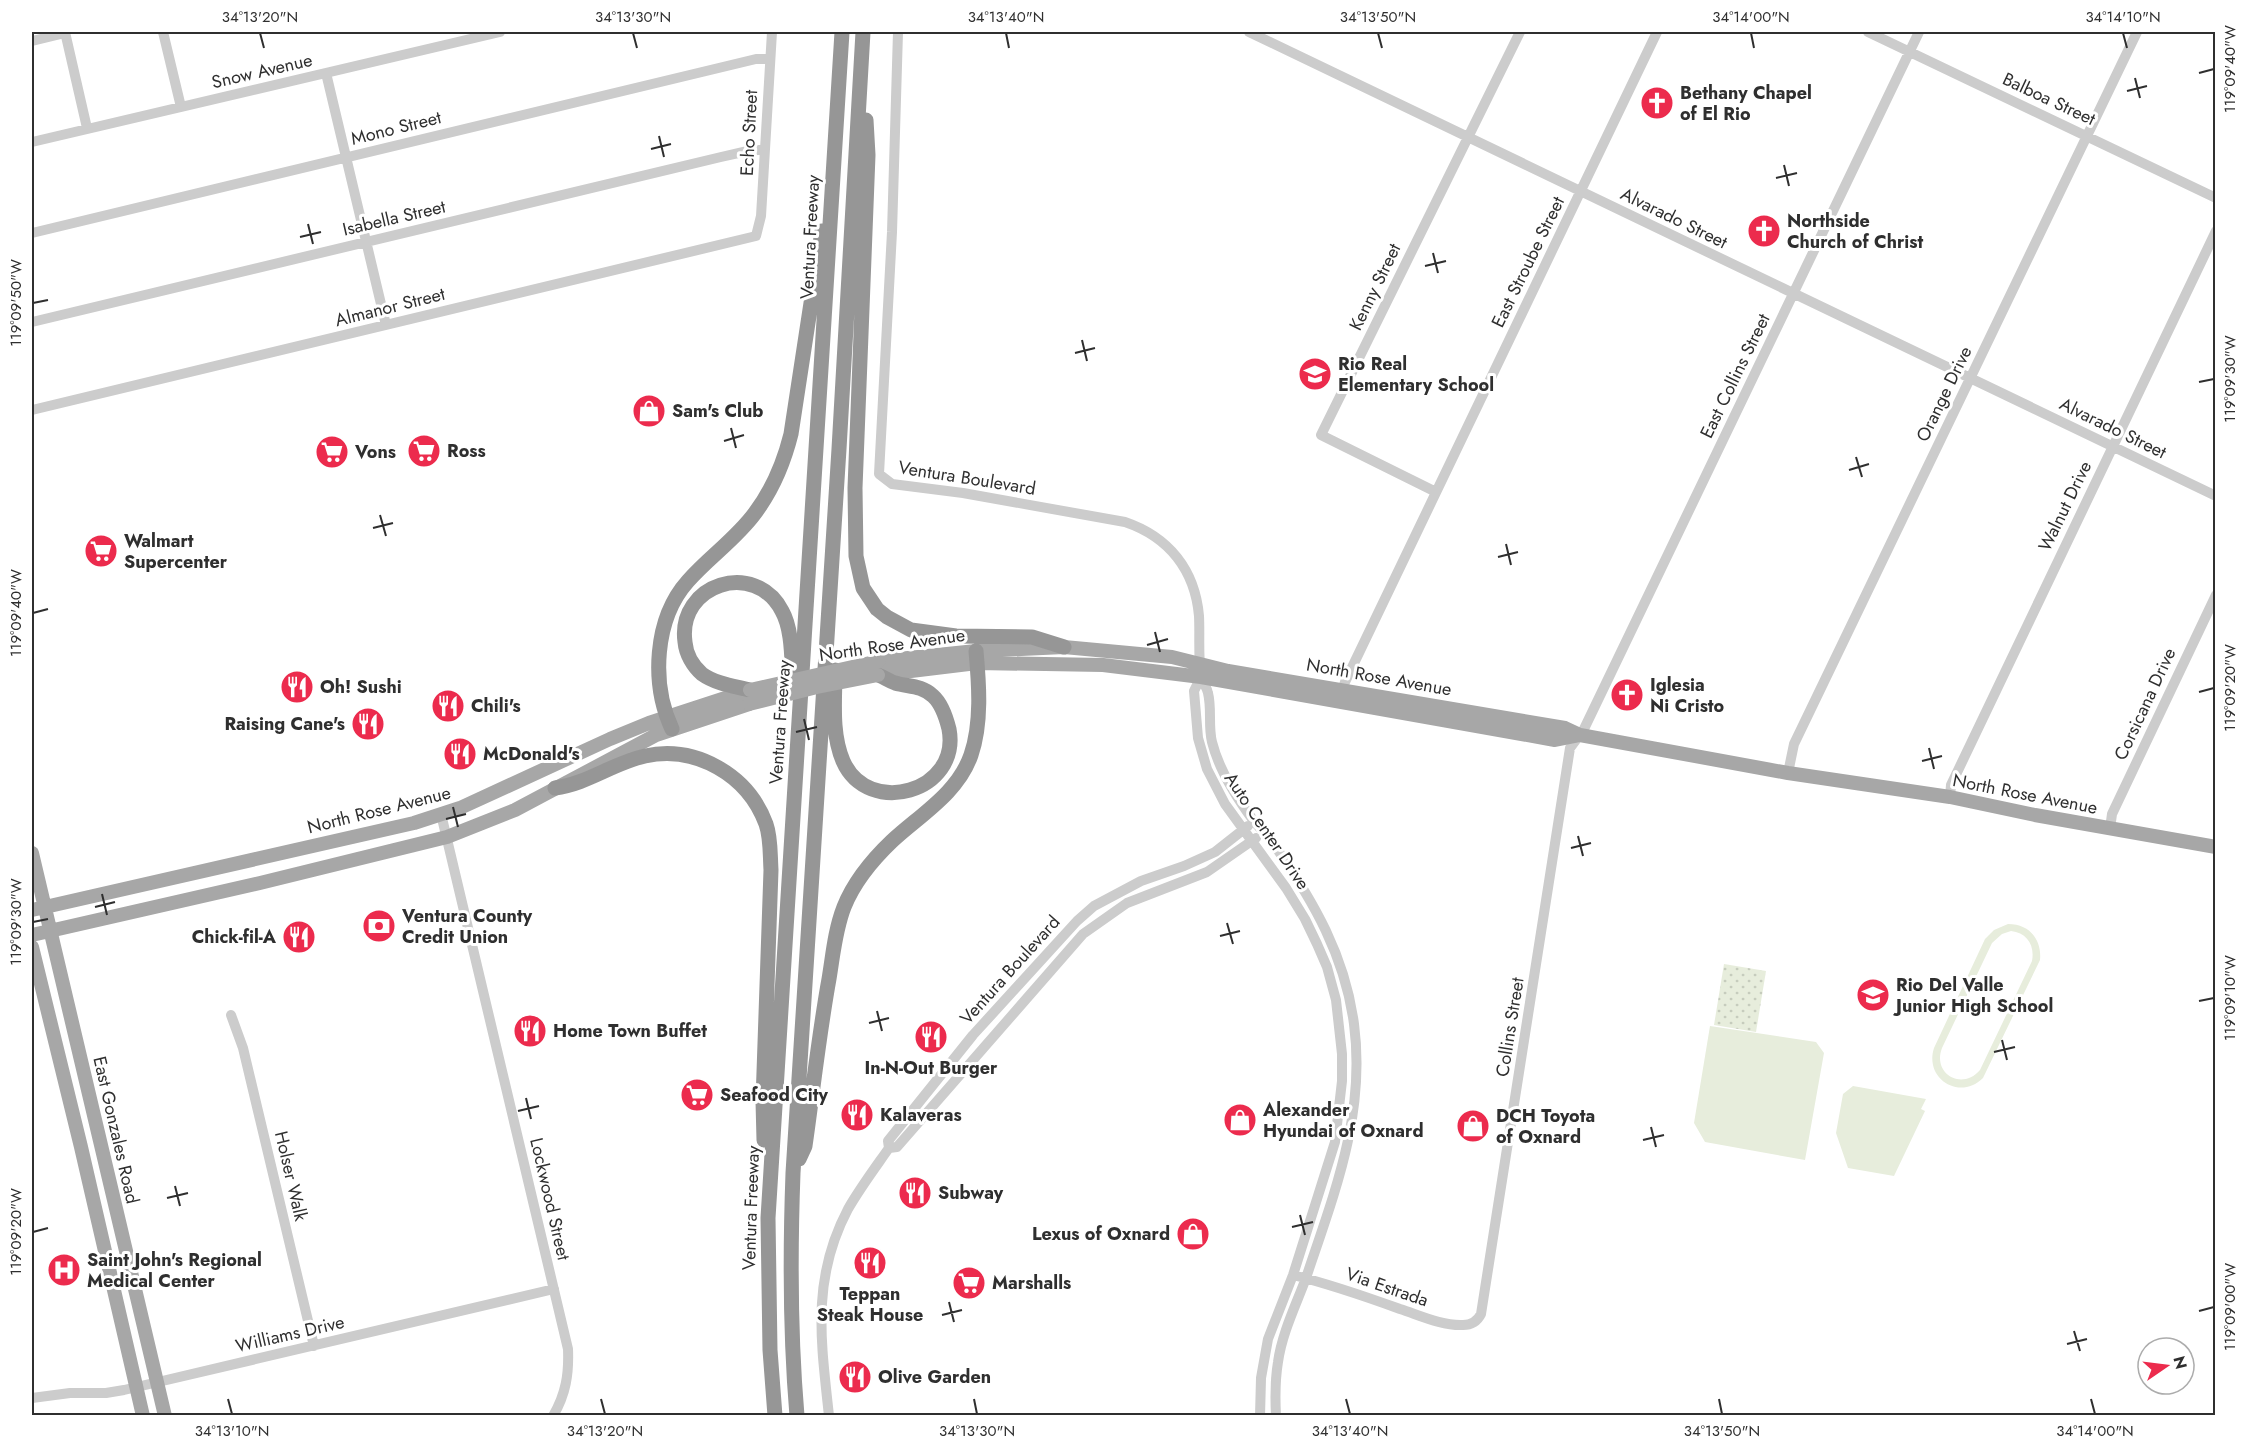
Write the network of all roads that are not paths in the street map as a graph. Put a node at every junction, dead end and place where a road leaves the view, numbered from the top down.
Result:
1 (65, 32) edge
2 (163, 32) edge
3 (497, 32) edge
4 (772, 32) edge
5 (842, 32) edge
6 (898, 32) edge
7 (1249, 32) edge
8 (1520, 32) edge
9 (1657, 32) edge
10 (1868, 32) edge
11 (1919, 32) edge
12 (2137, 32) edge
13 (863, 39) edge
14 (32, 41) edge
15 (1909, 51) junction
16 (769, 59) junction
17 (326, 73) junction
18 (181, 107) junction
19 (87, 128) junction
20 (2088, 135) junction
21 (1467, 137) junction
22 (32, 142) edge
23 (764, 150) junction
24 (346, 157) junction
25 (1580, 191) junction
26 (832, 193) junction
27 (2216, 198) edge
28 (2216, 231) edge
29 (32, 233) edge
30 (756, 236) joint
31 (366, 242) junction
32 (1793, 293) junction
33 (32, 322) edge
34 (386, 325) junction
35 (1970, 377) junction
36 (32, 410) edge
37 (2112, 447) junction
38 (1436, 492) junction
39 (2216, 496) edge
40 (2216, 595) edge
41 (829, 610) junction
42 (1064, 647) junction
43 (977, 657) junction
44 (879, 668) junction
45 (1201, 671) junction
46 (1341, 696) junction
47 (749, 697) junction
48 (669, 723) junction
49 (799, 726) junction
50 (1580, 735) junction
51 (1788, 773) junction
52 (555, 788) junction
53 (1950, 797) junction
54 (441, 814) junction
55 (1254, 821) junction
56 (2110, 829) junction
57 (1244, 830) junction
58 (1263, 832) junction
59 (447, 837) junction
60 (1252, 841) junction
61 (2216, 847) edge
62 (32, 853) edge
63 (44, 907) edge
64 (50, 931) junction
65 (32, 935) edge
66 (32, 947) edge
67 (231, 1015) dead end
68 (76, 1147) junction
69 (889, 1148) junction
70 (793, 1173) junction
71 (768, 1218) junction
72 (121, 1235) junction
73 (1293, 1275) junction
74 (1306, 1278) junction
75 (554, 1289) junction
76 (1472, 1324) joint
77 (314, 1346) junction
78 (157, 1382) junction
79 (136, 1387) junction
80 (32, 1398) edge
81 (143, 1416) edge
82 (165, 1416) edge
83 (553, 1416) edge
84 (775, 1416) edge
85 (797, 1416) edge
86 (829, 1416) edge
87 (1260, 1416) edge
88 (1276, 1416) edge

1 - 14 street
1 - 19 street
2 - 18 street
3 - 17 street, Snow Avenue
4 - 16 street, Echo Street
5 - 26 highway, Ventura Freeway
6 - 45 street, Ventura Boulevard
7 - 21 street, Alvarado Street
8 - 21 street
9 - 25 street, East Stroube Street
10 - 15 street, Balboa Street
11 - 15 street, East Collins Street
12 - 20 street, Orange Drive
13 - 41 highway
13 - 42 highway
15 - 20 street, Balboa Street
15 - 32 street, East Collins Street
16 - 23 street, Echo Street
16 - 24 street, Mono Street
17 - 18 street, Snow Avenue
17 - 24 street
18 - 19 street, Snow Avenue
19 - 22 street, Snow Avenue
20 - 27 street, Balboa Street
20 - 35 street, Orange Drive
21 - 25 street, Alvarado Street
21 - 38 street, Kenny Street
23 - 30 street, Echo Street
23 - 31 street, Isabella Street
24 - 29 street, Mono Street
24 - 31 street
25 - 32 street, Alvarado Street
25 - 38 street, East Stroube Street
26 - 48 highway
26 - 49 highway, Ventura Freeway
28 - 37 street, Walnut Drive
30 - 34 street, Almanor Street
31 - 33 street, Isabella Street
31 - 34 street
32 - 35 street, Alvarado Street
32 - 50 street, East Collins Street
34 - 36 street, Almanor Street
35 - 37 street, Alvarado Street
35 - 51 street, Orange Drive
37 - 39 street, Alvarado Street
37 - 53 street, Walnut Drive
38 - 46 street, East Stroube Street
40 - 56 street, Corsicana Drive
41 - 44 highway
41 - 70 highway
42 - 43 main road, North Rose Avenue
42 - 45 main road, North Rose Avenue
43 - 44 main road, North Rose Avenue
43 - 45 main road, North Rose Avenue
43 - 70 highway
44 - 47 main road, North Rose Avenue, bridge
45 - 46 main road, North Rose Avenue
45 - 55 street, Auto Center Drive
45 - 57 street, Auto Center Drive
46 - 50 main road, North Rose Avenue
47 - 48 main road, North Rose Avenue
47 - 49 highway
48 - 52 main road, North Rose Avenue
48 - 54 main road, North Rose Avenue
49 - 71 highway, Ventura Freeway
50 - 51 main road, North Rose Avenue
50 - 76 street, Collins Street
51 - 53 main road, North Rose Avenue
52 - 59 main road, North Rose Avenue
52 - 71 highway
53 - 56 main road, North Rose Avenue
54 - 59 street, Lockwood Street
54 - 63 main road, North Rose Avenue
55 - 57 street, Ventura Boulevard
55 - 58 street, Auto Center Drive
56 - 61 main road, North Rose Avenue
57 - 60 street, Auto Center Drive
57 - 69 street, Ventura Boulevard
58 - 60 street, Ventura Boulevard
58 - 74 street, Auto Center Drive
59 - 64 main road, North Rose Avenue
59 - 75 street, Lockwood Street
60 - 69 street, Ventura Boulevard
60 - 73 street, Auto Center Drive
62 - 63 main road, East Gonzales Road
63 - 64 main road, East Gonzales Road
64 - 65 main road, North Rose Avenue
64 - 72 main road, East Gonzales Road
66 - 68 main road
67 - 77 street, Holser Walk
68 - 72 main road
68 - 79 main road
69 - 86 street, Ventura Boulevard
70 - 85 highway
71 - 84 highway, Ventura Freeway
72 - 78 main road, East Gonzales Road
73 - 74 street, Via Estrada
73 - 87 street, Auto Center Drive
74 - 76 street, Via Estrada
74 - 88 street, Auto Center Drive
75 - 77 street, Williams Drive
75 - 83 street, Lockwood Street
77 - 78 street, Williams Drive
78 - 79 street, Williams Drive
78 - 82 main road, East Gonzales Road
79 - 80 street, Williams Drive
79 - 81 main road

